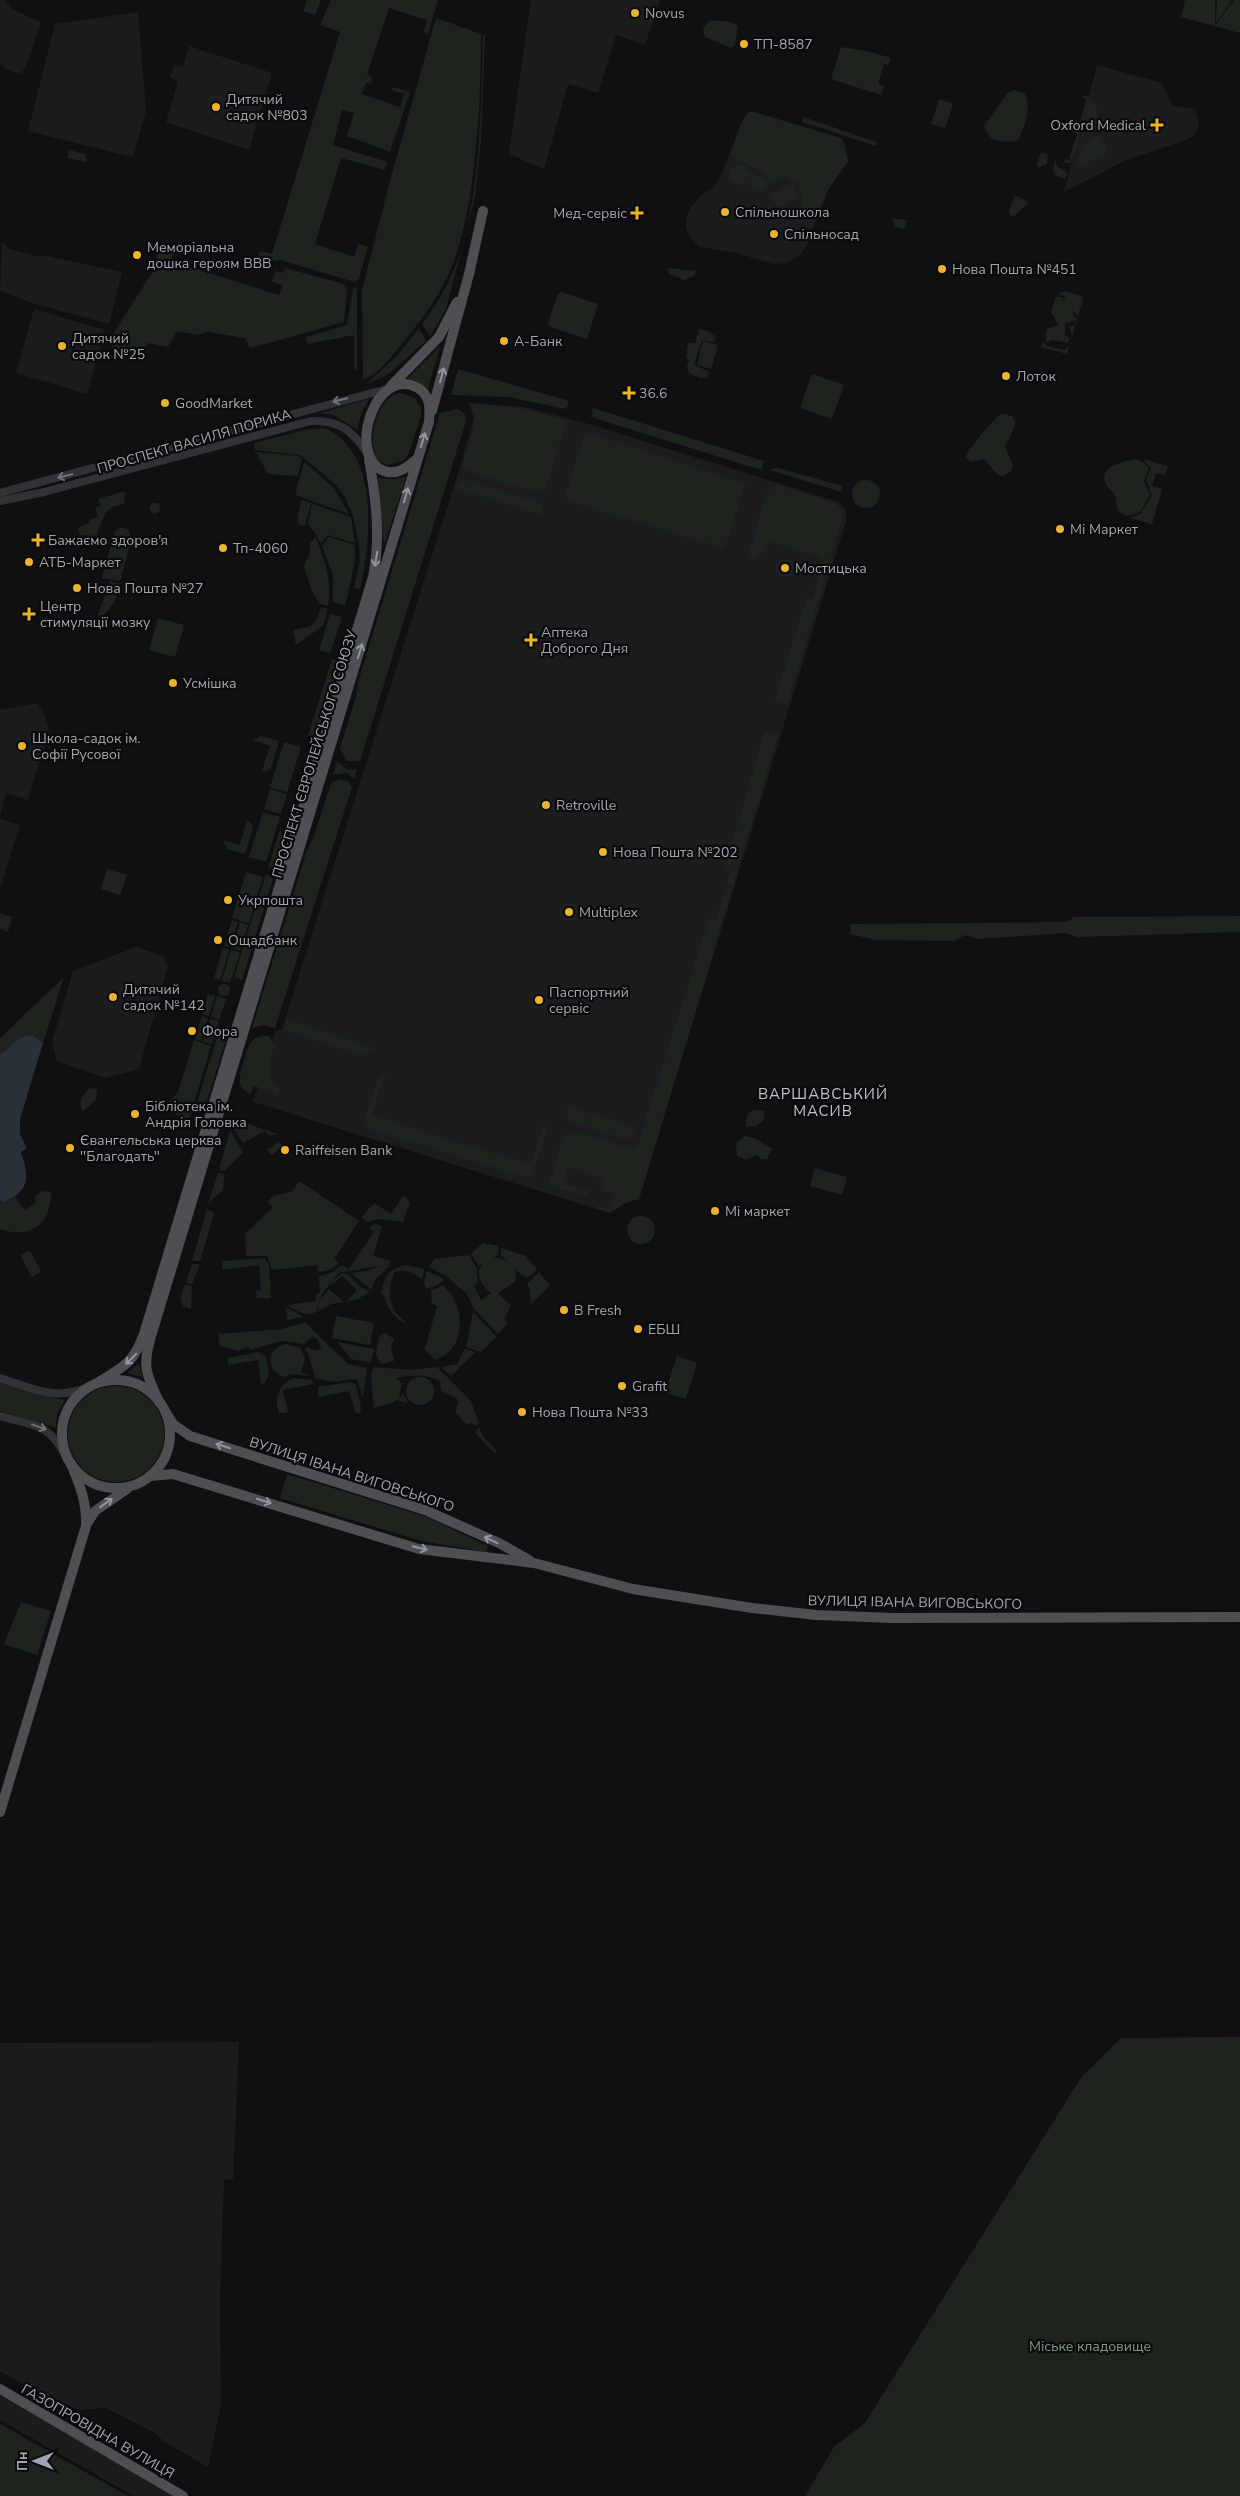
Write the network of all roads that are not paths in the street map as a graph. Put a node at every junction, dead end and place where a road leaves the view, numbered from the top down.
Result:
1 (483, 211) dead end
2 (469, 274) junction
3 (389, 388) junction
4 (428, 422) junction
5 (368, 456) junction
6 (418, 458) junction
7 (0, 493) edge
8 (0, 501) edge
9 (0, 1378) edge
10 (99, 1382) junction
11 (89, 1387) junction
12 (162, 1407) junction
13 (0, 1416) edge
14 (68, 1460) junction
15 (150, 1476) junction
16 (132, 1486) junction
17 (86, 1526) junction
18 (534, 1563) junction
19 (1240, 1616) edge
20 (0, 1812) edge
21 (0, 2390) edge
22 (183, 2496) edge

1 - 2 main road
2 - 3 main road
4 -> 2 main road
3 - 4 main road
3 - 5 main road
3 -> 7 street, ПРОСПЕКТ ВАСИЛЯ ПОРИКА
6 -> 4 main road
5 - 6 main road
5 - 8 street, ПРОСПЕКТ ВАСИЛЯ ПОРИКА
5 -> 10 main road, ПРОСПЕКТ ЄВРОПЕЙСЬКОГО СОЮЗУ
12 -> 6 main road, ПРОСПЕКТ ЄВРОПЕЙСЬКОГО СОЮЗУ
9 - 11 street
10 - 11 main road
10 - 12 main road
11 - 14 main road
12 - 15 main road
18 -> 12 main road, ВУЛИЦЯ ІВАНА ВИГОВСЬКОГО
13 -> 14 street
14 - 16 main road
14 - 17 main road
15 - 16 main road
15 -> 18 main road, ВУЛИЦЯ ІВАНА ВИГОВСЬКОГО
17 -> 16 main road
17 - 20 main road
18 - 19 main road, ВУЛИЦЯ ІВАНА ВИГОВСЬКОГО
21 - 22 main road, ГАЗОПРОВІДНА ВУЛИЦЯ

